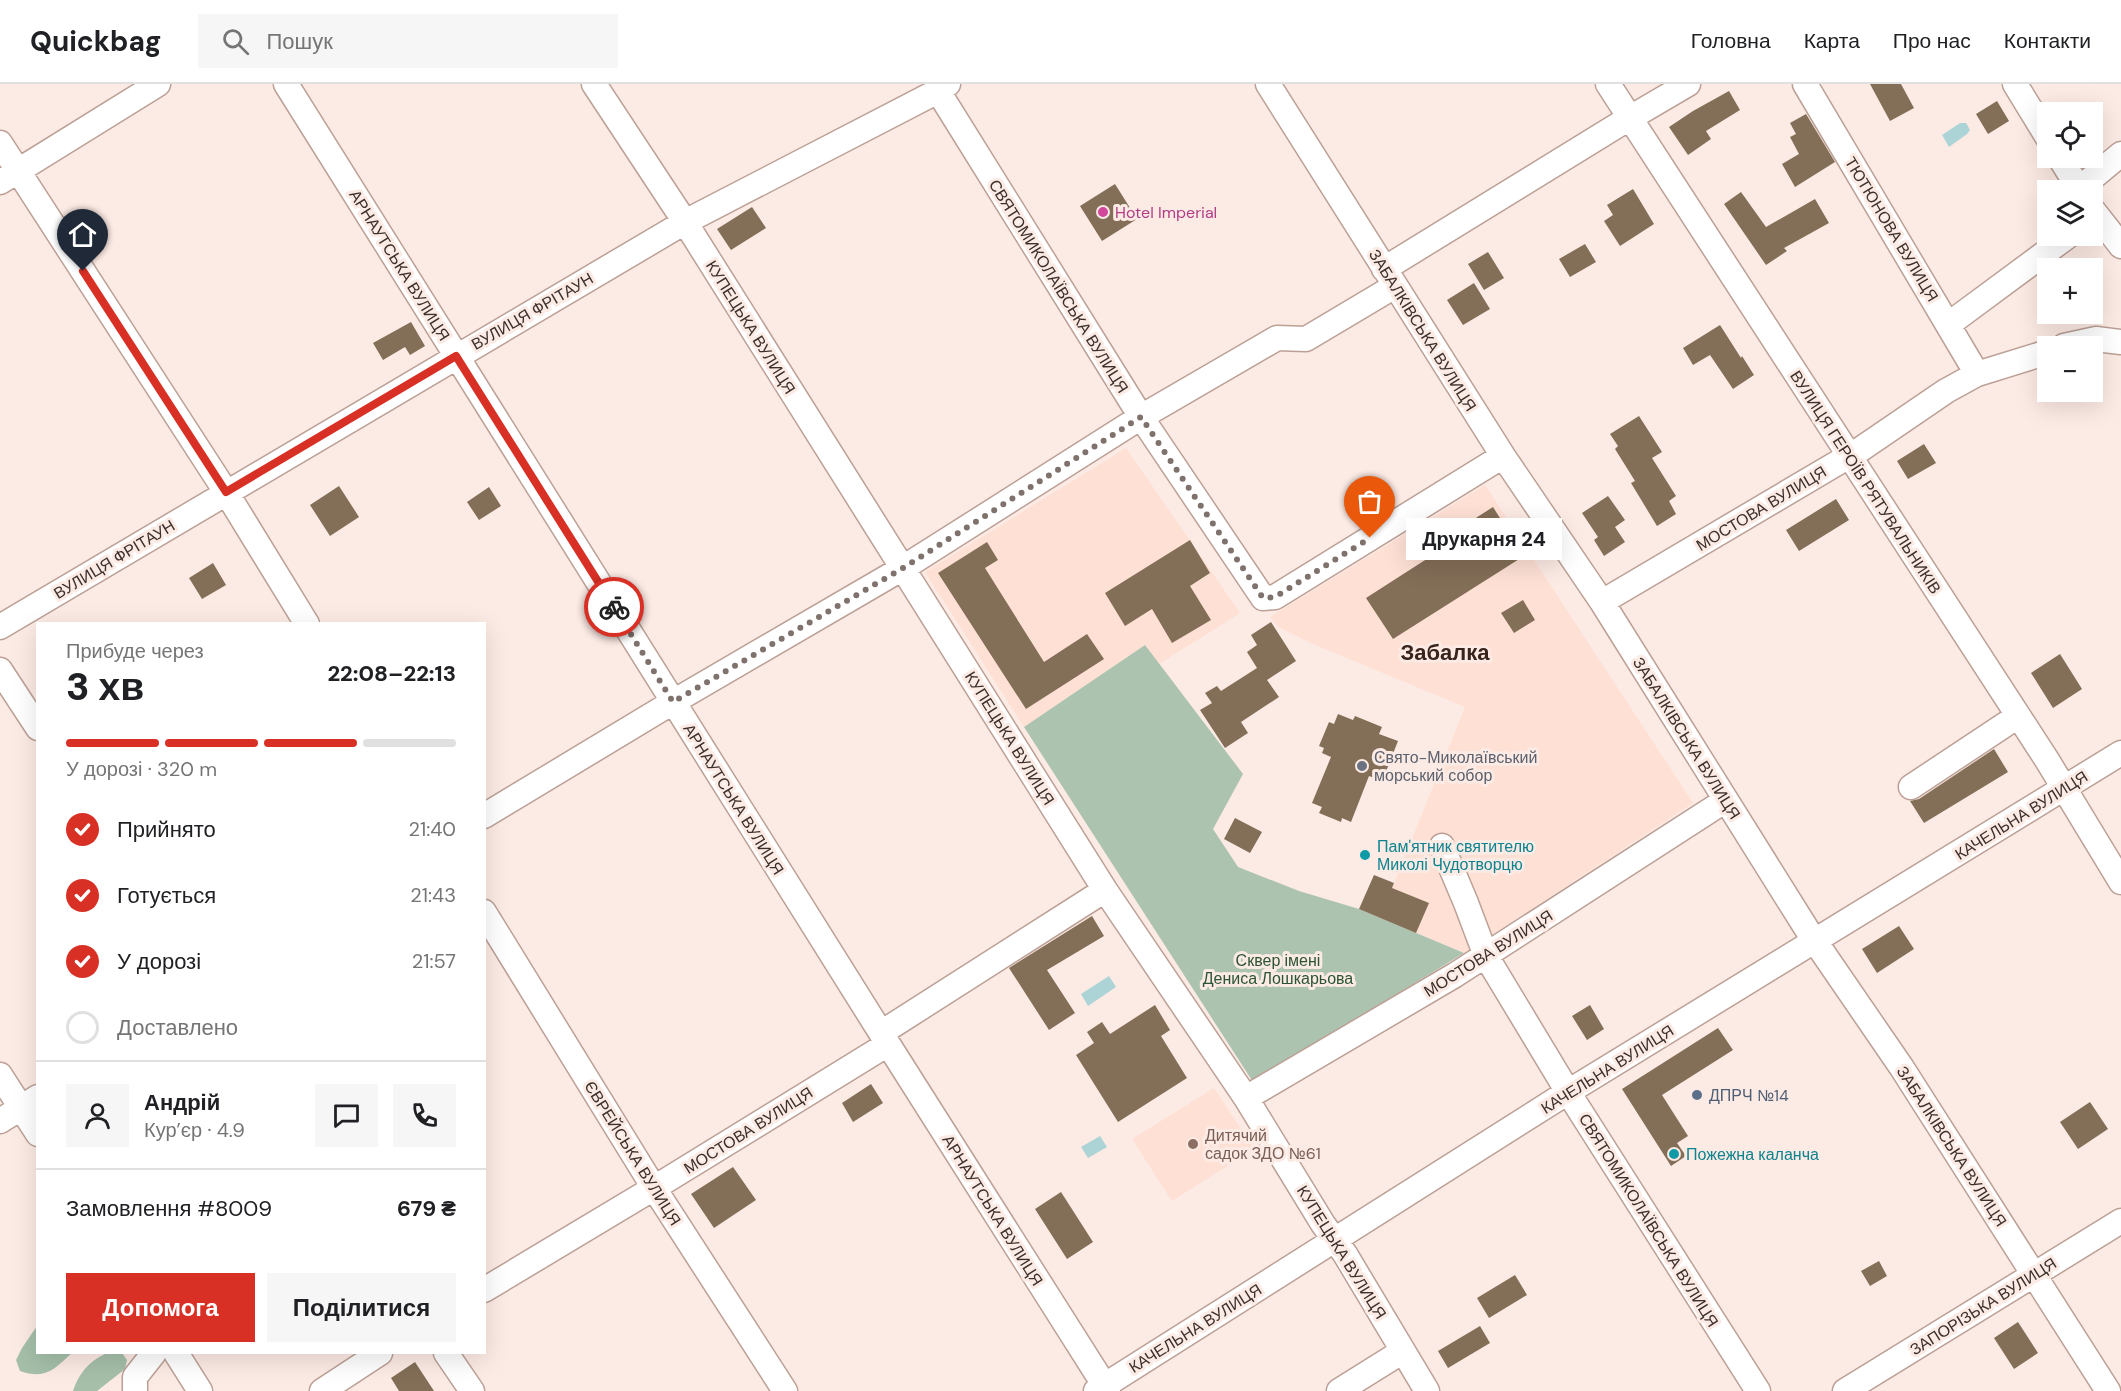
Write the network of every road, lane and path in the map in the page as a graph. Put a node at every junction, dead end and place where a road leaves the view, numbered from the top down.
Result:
1 (159, 84) edge
2 (286, 84) edge
3 (594, 84) edge
4 (1268, 84) edge
5 (1608, 84) edge
6 (1688, 84) edge
7 (1805, 84) edge
8 (2014, 84) edge
9 (943, 88) edge
10 (1630, 117) junction
11 (2037, 121) edge
12 (0, 143) edge
13 (2121, 154) edge
14 (9, 176) edge
15 (2103, 181) edge
16 (685, 222) junction
17 (2103, 223) edge
18 (2054, 246) edge
19 (2121, 246) edge
20 (1390, 278) junction
21 (1949, 324) junction
22 (2103, 340) edge
23 (2121, 342) edge
24 (2037, 355) edge
25 (456, 356) junction
26 (1977, 374) junction
27 (1141, 417) junction
28 (1503, 456) junction
29 (1848, 456) junction
30 (226, 492) junction
31 (903, 568) junction
32 (1602, 602) junction
33 (306, 622) edge
34 (0, 627) edge
35 (0, 669) edge
36 (673, 702) junction
37 (2019, 716) junction
38 (36, 725) edge
39 (2121, 753) edge
40 (1911, 787) dead end
41 (2065, 788) junction
42 (1726, 800) junction
43 (486, 815) edge
44 (1442, 846) dead end
45 (2121, 882) edge
46 (1106, 890) junction
47 (486, 915) edge
48 (1816, 942) junction
49 (1486, 956) junction
50 (884, 1039) junction
51 (0, 1075) edge
52 (1568, 1092) junction
53 (1246, 1098) junction
54 (29, 1102) edge
55 (0, 1121) edge
56 (36, 1127) edge
57 (654, 1188) junction
58 (2121, 1221) edge
59 (1335, 1240) junction
60 (2035, 1275) junction
61 (486, 1289) edge
62 (1402, 1351) junction
63 (153, 1354) edge
64 (177, 1354) edge
65 (378, 1354) edge
66 (447, 1354) edge
67 (1103, 1389) edge
68 (135, 1391) edge
69 (200, 1391) edge
70 (322, 1391) edge
71 (472, 1391) edge
72 (784, 1391) edge
73 (1339, 1391) edge
74 (1427, 1391) edge
75 (1758, 1391) edge
76 (1845, 1391) edge
77 (2109, 1391) edge

1 - 14 street
2 - 25 street, АРНАУТСЬКА ВУЛИЦЯ
3 - 16 street, КУПЕЦЬКА ВУЛИЦЯ
4 - 20 street, ЗАБАЛКІВСЬКА ВУЛИЦЯ
5 - 10 street, ВУЛИЦЯ ГЕРОЇВ РЯТУВАЛЬНИКІВ
6 - 10 street
7 - 21 street, ТЮТЮНОВА ВУЛИЦЯ
8 - 11 street
9 - 16 street, ВУЛИЦЯ ФРІТАУН
9 - 27 street, СВЯТОМИКОЛАЇВСЬКА ВУЛИЦЯ
10 - 20 street
10 - 29 street, ВУЛИЦЯ ГЕРОЇВ РЯТУВАЛЬНИКІВ
12 - 14 street
13 - 15 street
14 - 30 street
16 - 25 street, ВУЛИЦЯ ФРІТАУН
16 - 31 street, КУПЕЦЬКА ВУЛИЦЯ
17 - 19 street
18 - 21 street
20 - 27 street
20 - 28 street, ЗАБАЛКІВСЬКА ВУЛИЦЯ
21 - 26 street, ТЮТЮНОВА ВУЛИЦЯ
22 - 23 street
24 - 26 street, МОСТОВА ВУЛИЦЯ
25 - 30 street, ВУЛИЦЯ ФРІТАУН
25 - 36 street, АРНАУТСЬКА ВУЛИЦЯ
26 - 29 street, МОСТОВА ВУЛИЦЯ
27 - 28 street, СВЯТОМИКОЛАЇВСЬКА ВУЛИЦЯ
27 - 31 street
28 - 32 street, ЗАБАЛКІВСЬКА ВУЛИЦЯ
29 - 32 street, МОСТОВА ВУЛИЦЯ
29 - 37 street, ВУЛИЦЯ ГЕРОЇВ РЯТУВАЛЬНИКІВ
30 - 33 street
30 - 34 street, ВУЛИЦЯ ФРІТАУН
31 - 36 street
31 - 46 street, КУПЕЦЬКА ВУЛИЦЯ
32 - 42 street, ЗАБАЛКІВСЬКА ВУЛИЦЯ
35 - 38 street
36 - 43 street
36 - 50 street, АРНАУТСЬКА ВУЛИЦЯ
37 - 40 street
37 - 41 street, ВУЛИЦЯ ГЕРОЇВ РЯТУВАЛЬНИКІВ
39 - 41 street, КАЧЕЛЬНА ВУЛИЦЯ
41 - 45 street, ВУЛИЦЯ ГЕРОЇВ РЯТУВАЛЬНИКІВ
41 - 48 street, КАЧЕЛЬНА ВУЛИЦЯ
42 - 48 street, ЗАБАЛКІВСЬКА ВУЛИЦЯ
42 - 49 street, МОСТОВА ВУЛИЦЯ
44 - 49 street, СВЯТОМИКОЛАЇВСЬКА ВУЛИЦЯ
46 - 50 street, МОСТОВА ВУЛИЦЯ
46 - 53 street, КУПЕЦЬКА ВУЛИЦЯ
47 - 57 street, ЄВРЕЙСЬКА ВУЛИЦЯ
48 - 52 street, КАЧЕЛЬНА ВУЛИЦЯ
48 - 60 street, ЗАБАЛКІВСЬКА ВУЛИЦЯ
49 - 52 street, СВЯТОМИКОЛАЇВСЬКА ВУЛИЦЯ
49 - 53 street, МОСТОВА ВУЛИЦЯ
50 - 57 street, МОСТОВА ВУЛИЦЯ
50 - 67 street, АРНАУТСЬКА ВУЛИЦЯ
51 - 54 street
52 - 59 street, КАЧЕЛЬНА ВУЛИЦЯ
52 - 75 street, СВЯТОМИКОЛАЇВСЬКА ВУЛИЦЯ
53 - 59 street, КУПЕЦЬКА ВУЛИЦЯ
54 - 55 street
54 - 56 street
57 - 61 street, МОСТОВА ВУЛИЦЯ
57 - 72 street, ЄВРЕЙСЬКА ВУЛИЦЯ
58 - 60 street, ЗАПОРІЗЬКА ВУЛИЦЯ
59 - 62 street, КУПЕЦЬКА ВУЛИЦЯ
59 - 67 street, КАЧЕЛЬНА ВУЛИЦЯ
60 - 76 street, ЗАПОРІЗЬКА ВУЛИЦЯ
60 - 77 street, ЗАБАЛКІВСЬКА ВУЛИЦЯ
62 - 73 street
62 - 74 street, КУПЕЦЬКА ВУЛИЦЯ
63 - 68 street
64 - 69 street
65 - 70 street
66 - 71 street

